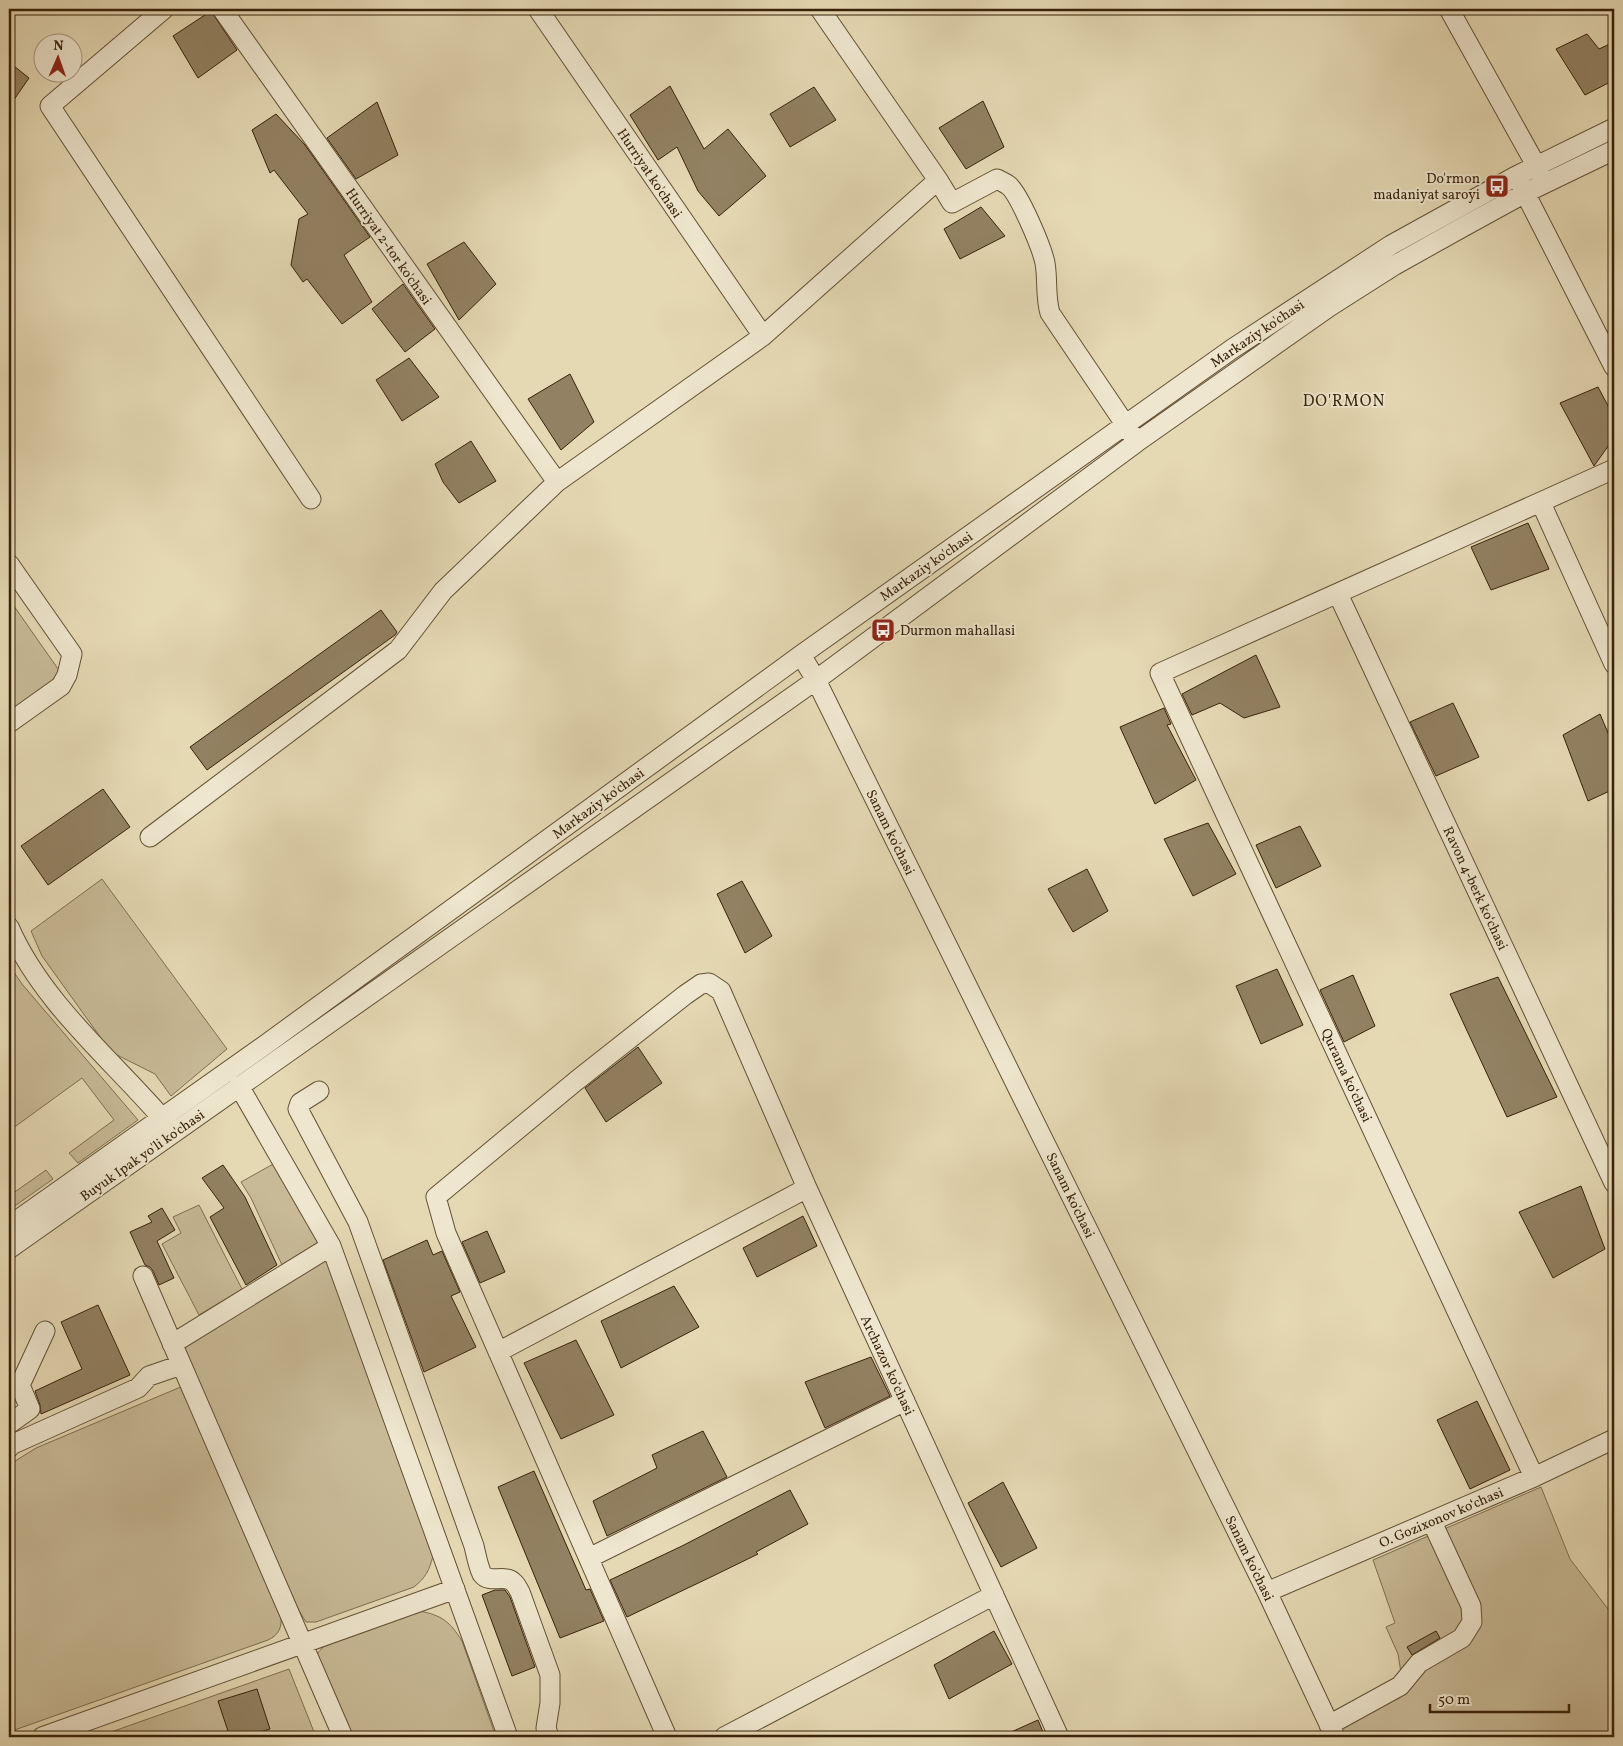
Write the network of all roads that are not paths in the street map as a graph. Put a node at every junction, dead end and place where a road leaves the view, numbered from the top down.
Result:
1 (164, 9) edge
2 (222, 9) edge
3 (538, 9) edge
4 (820, 9) edge
5 (1449, 9) edge
6 (142, 15) edge
7 (1614, 128) edge
8 (1614, 150) edge
9 (1537, 166) junction
10 (1516, 176) junction
11 (938, 180) junction
12 (1546, 183) junction
13 (1525, 193) junction
14 (762, 336) junction
15 (1614, 367) edge
16 (1126, 425) junction
17 (1137, 442) junction
18 (1614, 469) edge
19 (557, 482) junction
20 (311, 499) dead end
21 (1541, 502) junction
22 (9, 564) edge
23 (1338, 594) junction
24 (801, 655) junction
25 (1614, 664) edge
26 (816, 680) junction
27 (9, 723) edge
28 (627, 782) junction
29 (641, 803) junction
30 (150, 837) dead end
31 (9, 927) edge
32 (264, 1045) junction
33 (276, 1060) junction
34 (239, 1086) junction
35 (319, 1091) dead end
36 (162, 1118) junction
37 (174, 1132) junction
38 (1614, 1184) edge
39 (807, 1188) junction
40 (9, 1226) edge
41 (331, 1246) junction
42 (9, 1249) edge
43 (142, 1276) dead end
44 (45, 1330) dead end
45 (172, 1344) junction
46 (498, 1352) junction
47 (181, 1365) junction
48 (905, 1401) junction
49 (9, 1424) edge
50 (1614, 1439) edge
51 (9, 1448) edge
52 (1534, 1477) junction
53 (1432, 1522) junction
54 (589, 1558) junction
55 (455, 1589) junction
56 (1267, 1592) junction
57 (994, 1595) junction
58 (302, 1644) junction
59 (1332, 1731) edge
60 (42, 1737) edge
61 (343, 1737) edge
62 (508, 1737) edge
63 (549, 1737) edge
64 (667, 1737) edge
65 (724, 1737) edge
66 (1059, 1737) edge

1 - 6 street
2 - 19 street, Hurriyat 2-tor ko'chasi
3 - 14 street, Hurriyat ko'chasi
4 - 11 street
5 - 9 street
6 - 20 street
7 - 9 street, Markaziy ko'chasi
8 - 12 street, Markaziy ko'chasi
9 - 10 street, Markaziy ko'chasi
9 - 12 street
10 - 13 street
10 - 16 street, Markaziy ko'chasi
11 - 14 street
11 - 16 street
12 - 13 street, Markaziy ko'chasi
13 - 15 street
13 - 17 street, Markaziy ko'chasi
14 - 19 street
16 - 17 street
16 - 24 street, Markaziy ko'chasi
17 - 26 street, Markaziy ko'chasi
18 - 21 street
19 - 30 street
21 - 23 street
21 - 25 street
22 - 27 street
23 - 38 street, Ravon 4-berk koʻchasi
23 - 52 street, Qurama koʻchasi
24 - 26 street, Sanam ko'chasi
24 - 28 street, Markaziy ko'chasi
26 - 29 street, Markaziy ko'chasi
26 - 56 street, Sanam ko'chasi
28 - 29 street
28 - 32 street, Markaziy ko'chasi
29 - 33 street, Markaziy ko'chasi
31 - 36 street
32 - 33 street
32 - 36 street, Buyuk Ipak yo'li ko'chasi
33 - 34 street, Buyuk Ipak yo'li ko'chasi
34 - 37 street, Buyuk Ipak yo'li ko'chasi
34 - 41 street
35 - 63 street
36 - 37 street
36 - 40 street, Buyuk Ipak yo'li ko'chasi
37 - 42 street, Buyuk Ipak yo'li ko'chasi
39 - 46 street
39 - 46 street, Archazor ko‘chasi
39 - 48 street, Archazor ko‘chasi
41 - 45 street
41 - 55 street
43 - 45 street
44 - 49 street
45 - 47 street
46 - 54 street
47 - 51 street
47 - 58 street
48 - 54 street
48 - 57 street, Archazor ko‘chasi
50 - 52 street, O. Gozixonov koʻchasi
52 - 53 street, O. Gozixonov koʻchasi
53 - 56 street, O. Gozixonov koʻchasi
53 - 59 street
54 - 64 street
55 - 58 street
55 - 62 street
56 - 59 street, Sanam ko'chasi
57 - 65 street
57 - 66 street, Archazor ko‘chasi
58 - 60 street
58 - 61 street

